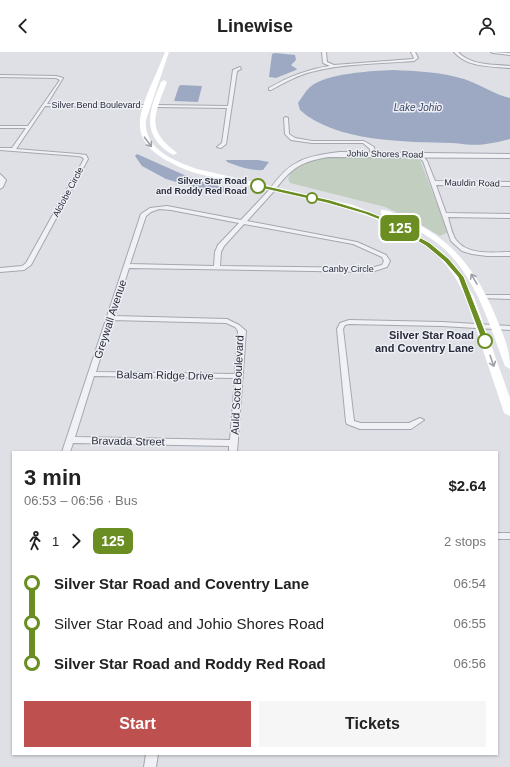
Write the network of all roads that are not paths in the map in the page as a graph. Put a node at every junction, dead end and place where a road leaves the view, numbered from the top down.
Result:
1 (167, 52) edge
2 (172, 52) edge
3 (324, 52) edge
4 (413, 52) edge
5 (456, 52) edge
6 (492, 52) edge
7 (510, 54) edge
8 (171, 63) dead end
9 (332, 65) junction
10 (240, 68) dead end
11 (510, 68) edge
12 (0, 76) edge
13 (166, 77) dead end
14 (270, 89) dead end
15 (44, 105) junction
16 (153, 106) junction
17 (230, 107) junction
18 (286, 118) dead end
19 (0, 127) edge
20 (29, 127) junction
21 (218, 147) dead end
22 (0, 149) edge
23 (13, 150) junction
24 (373, 154) junction
25 (419, 155) junction
26 (510, 156) edge
27 (0, 176) edge
28 (433, 183) junction
29 (510, 184) edge
30 (0, 187) edge
31 (275, 187) junction
32 (170, 208) joint
33 (445, 215) junction
34 (510, 216) edge
35 (245, 221) junction
36 (510, 254) edge
37 (127, 266) junction
38 (216, 268) junction
39 (0, 270) edge
40 (483, 297) junction
41 (510, 297) edge
42 (111, 318) junction
43 (510, 324) edge
44 (480, 325) junction
45 (495, 326) junction
46 (510, 328) edge
47 (510, 366) edge
48 (92, 374) junction
49 (239, 376) junction
50 (510, 413) edge
51 (420, 420) dead end
52 (70, 440) junction
53 (233, 448) edge
54 (66, 451) edge
55 (498, 536) edge
56 (510, 536) edge
57 (152, 755) edge
58 (150, 767) edge

1 - 16 main road
2 - 8 main road
3 - 9 street
4 - 9 street
5 - 11 street
6 - 7 street
9 - 14 street
10 - 17 street
12 - 15 street
13 - 16 main road
15 - 16 street, Silver Bend Boulevard
15 - 20 street
16 - 17 street, Silver Bend Boulevard
16 - 31 main road
16 -> 31 main road
17 - 21 street
18 - 24 street
19 - 20 street
20 - 23 street
22 - 23 street
23 - 39 street, Alclobe Circle
24 - 25 street, Johio Shores Road
24 - 31 street, Johio Shores Road
25 - 26 street, Johio Shores Road
25 - 28 street
27 - 30 street
28 - 29 street, Mauldin Road
28 - 33 street
31 - 35 street
40 -> 31 main road
31 - 44 main road
32 - 35 street, Canby Circle
32 - 37 street, Greywall Avenue
33 - 34 street
33 - 36 street
35 - 38 street
35 - 38 street, Canby Circle
37 - 38 street, Canby Circle
37 - 42 street, Greywall Avenue
40 - 41 street
40 - 45 main road
42 - 48 street, Greywall Avenue
42 - 49 street, Auld Scot Boulevard
43 - 45 street
44 - 45 street
44 -> 50 main road
44 - 51 street
45 - 46 street
45 - 47 main road
48 - 49 street, Balsam Ridge Drive
48 - 52 street, Greywall Avenue
49 - 53 street, Auld Scot Boulevard
52 - 53 street, Bravada Street
52 - 54 street, Greywall Avenue
55 - 56 street
57 - 58 street

